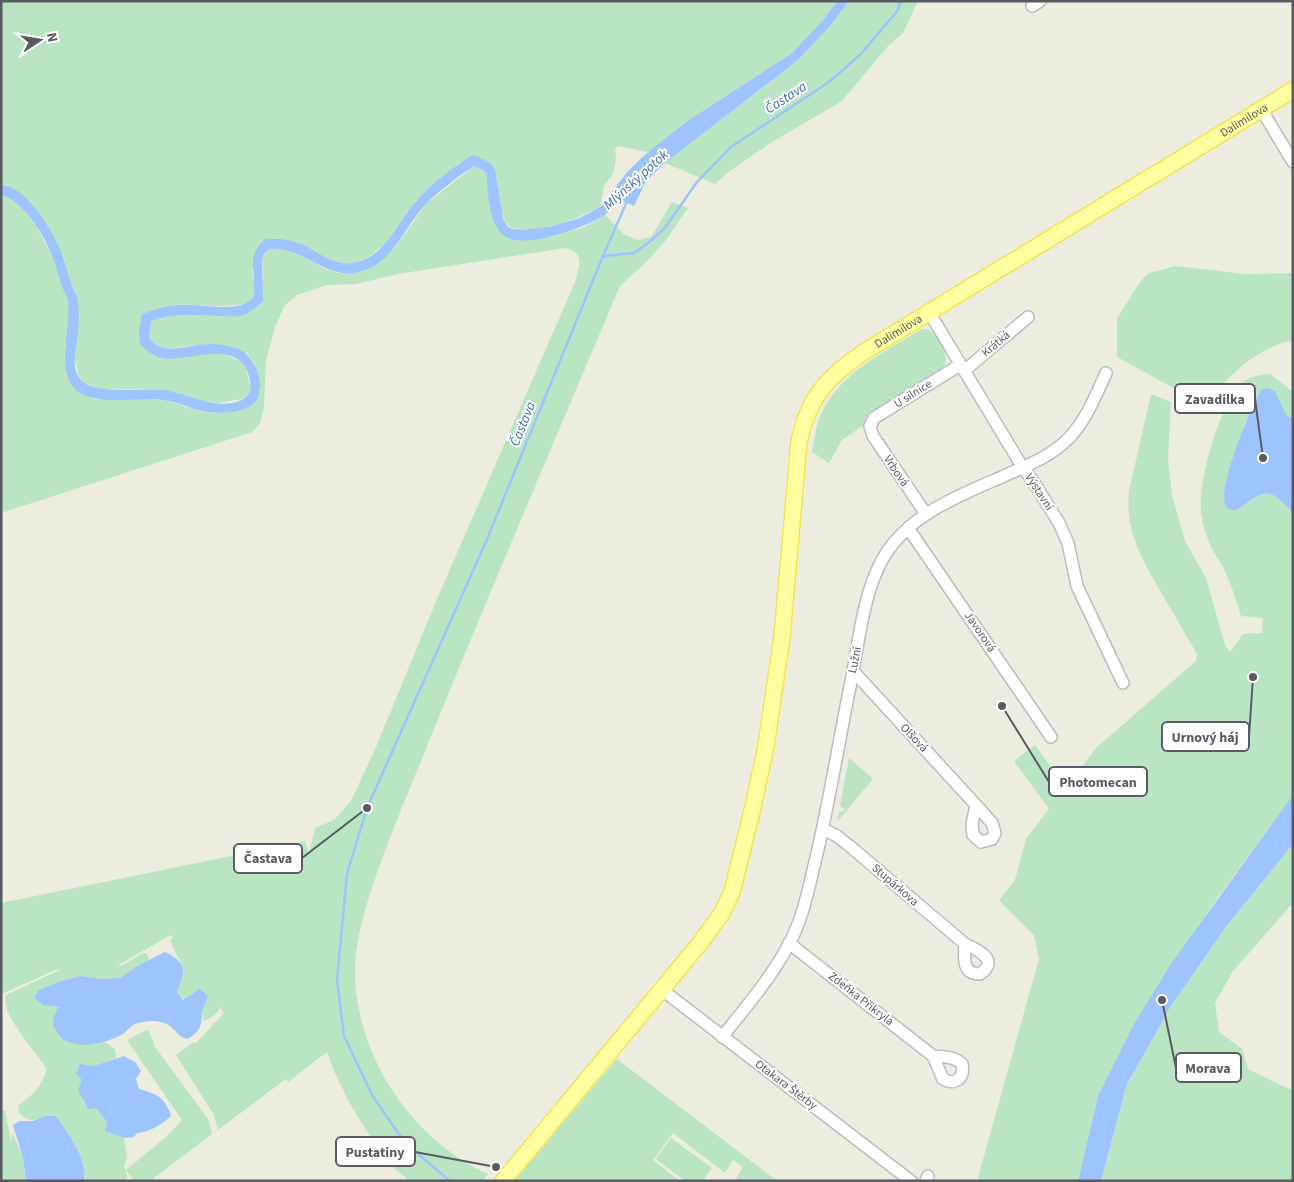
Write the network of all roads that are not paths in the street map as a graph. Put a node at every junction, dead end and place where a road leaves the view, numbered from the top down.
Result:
1 (1293, 90) edge
2 (1261, 110) junction
3 (1293, 162) edge
4 (929, 312) junction
5 (1028, 317) dead end
6 (962, 368) junction
7 (1106, 373) dead end
8 (870, 426) joint
9 (1023, 468) junction
10 (926, 514) junction
11 (908, 528) junction
12 (853, 671) junction
13 (1123, 683) dead end
14 (1051, 736) dead end
15 (976, 804) dead end
16 (823, 829) junction
17 (789, 943) junction
18 (965, 944) dead end
19 (661, 989) junction
20 (722, 1037) junction
21 (933, 1056) dead end
22 (502, 1181) edge
23 (911, 1181) edge

1 - 2 main road, Dalimilova
2 - 3 street
2 - 4 main road, Dalimilova
4 - 6 street, Výstavní
4 - 19 main road, Dalimilova
5 - 6 street, Krátká
6 - 8 street, U silnice
6 - 9 street, Výstavní
7 - 9 street, Lužní
8 - 10 street, Vrbová
9 - 10 street, Lužní
9 - 13 street, Výstavní
10 - 11 street, Lužní
11 - 12 street, Lužní
11 - 14 street, Javorová
12 - 15 street, Olšová
12 - 16 street, Lužní
16 - 17 street, Lužní
16 - 18 street, Stupárkova
17 - 20 street, Lužní
17 - 21 street, Zdeňka Přikryla
19 - 20 street, Otakara Štěrby
19 - 22 main road, Dalimilova
20 - 23 street, Otakara Štěrby

